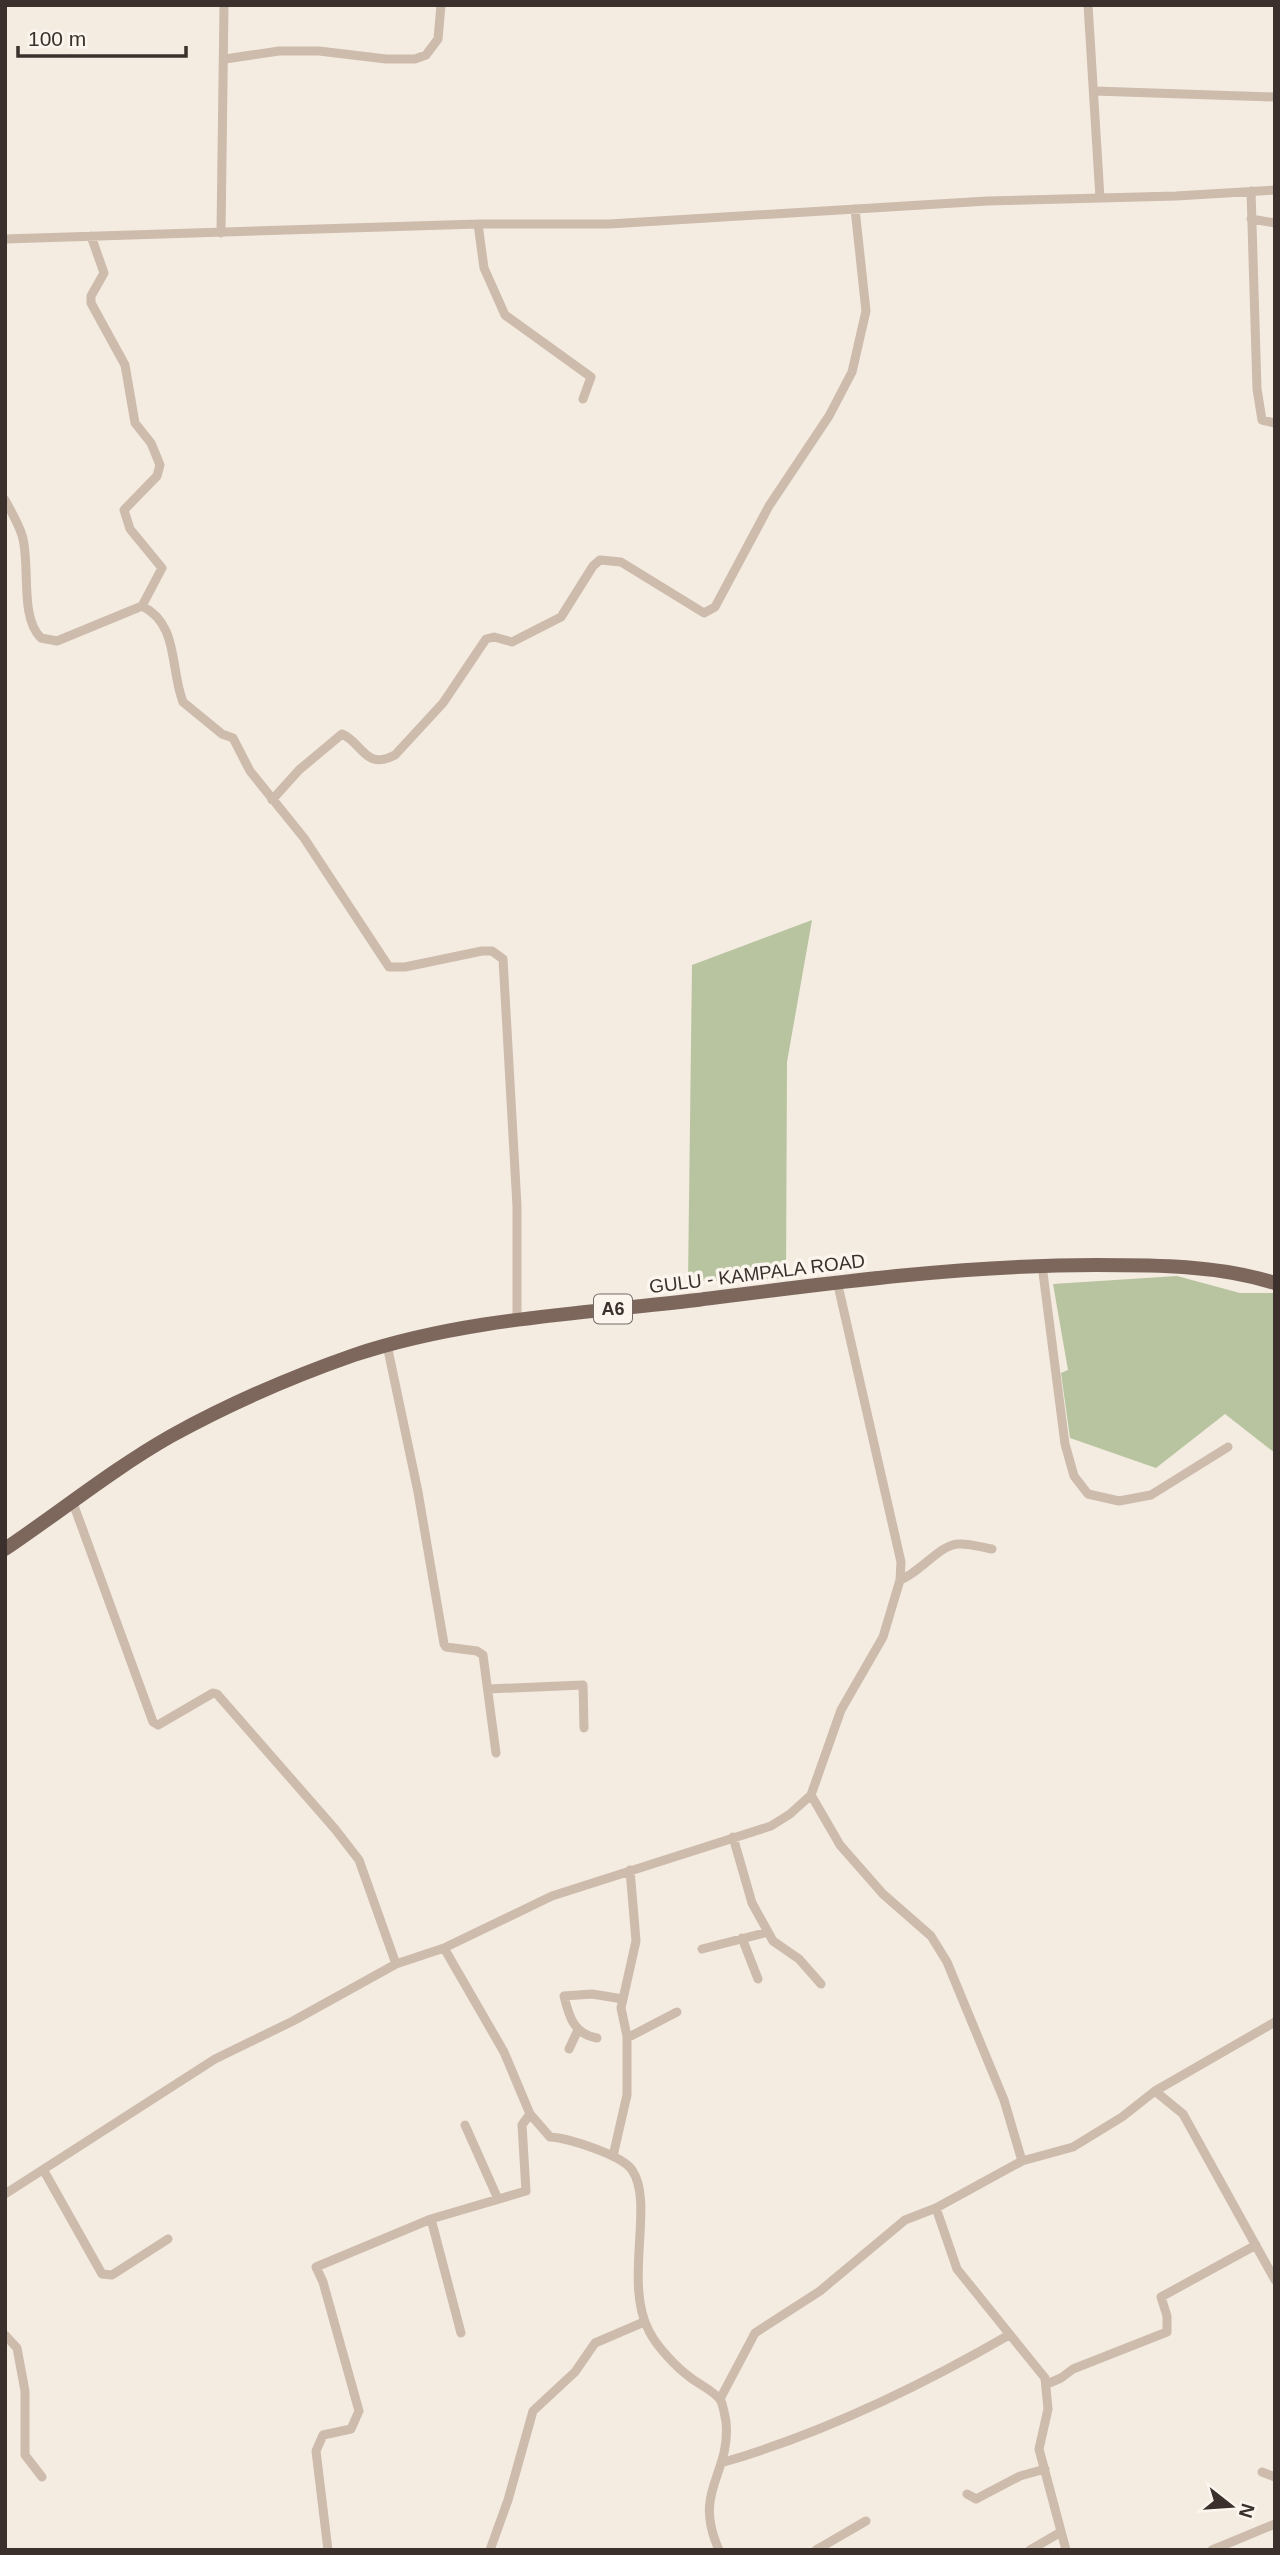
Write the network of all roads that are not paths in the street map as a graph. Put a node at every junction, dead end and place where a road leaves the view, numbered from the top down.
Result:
1 (224, 5) edge
2 (442, 5) edge
3 (1088, 5) edge
4 (226, 59) junction
5 (1094, 91) junction
6 (1275, 97) edge
7 (1275, 190) edge
8 (1251, 191) junction
9 (1100, 198) junction
10 (855, 209) junction
11 (1251, 219) junction
12 (1275, 220) edge
13 (478, 224) junction
14 (220, 233) junction
15 (91, 236) junction
16 (5, 239) edge
17 (583, 399) dead end
18 (1275, 423) edge
19 (5, 500) edge
20 (142, 606) junction
21 (272, 800) junction
22 (1042, 1265) junction
23 (837, 1281) junction
24 (1275, 1283) edge
25 (517, 1318) junction
26 (387, 1345) junction
27 (1228, 1447) dead end
28 (73, 1503) junction
29 (5, 1549) edge
30 (992, 1549) dead end
31 (900, 1580) junction
32 (488, 1689) junction
33 (584, 1728) dead end
34 (496, 1754) dead end
35 (811, 1795) junction
36 (733, 1837) junction
37 (630, 1870) junction
38 (768, 1932) junction
39 (742, 1938) junction
40 (444, 1948) junction
41 (702, 1949) dead end
42 (396, 1964) junction
43 (758, 1979) dead end
44 (821, 1984) dead end
45 (623, 1999) junction
46 (677, 2012) dead end
47 (1275, 2022) edge
48 (578, 2030) junction
49 (597, 2038) dead end
50 (626, 2038) junction
51 (569, 2049) dead end
52 (1156, 2091) junction
53 (530, 2114) junction
54 (465, 2125) dead end
55 (613, 2156) junction
56 (1022, 2161) junction
57 (44, 2171) junction
58 (5, 2194) edge
59 (498, 2199) junction
60 (936, 2208) junction
61 (431, 2219) junction
62 (168, 2239) dead end
63 (1256, 2245) junction
64 (1274, 2278) edge
65 (644, 2322) junction
66 (461, 2333) dead end
67 (5, 2335) edge
68 (1009, 2335) junction
69 (1047, 2384) junction
70 (720, 2399) junction
71 (724, 2462) junction
72 (1045, 2469) junction
73 (1262, 2472) dead end
74 (42, 2477) dead end
75 (1275, 2477) edge
76 (967, 2494) dead end
77 (866, 2521) dead end
78 (1275, 2524) edge
79 (1061, 2532) junction
80 (328, 2550) edge
81 (490, 2550) edge
82 (719, 2550) edge
83 (816, 2550) edge
84 (1030, 2550) edge
85 (1066, 2550) edge
86 (1212, 2550) edge

1 - 4 street
2 - 4 street
3 - 5 street
4 - 14 street
5 - 6 street
5 - 9 street
7 - 8 street
8 - 9 street
8 - 11 street
9 - 10 street
10 - 13 street
10 - 21 street
11 - 12 street
11 - 18 street
13 - 14 street
13 - 17 street
14 - 15 street
15 - 16 street
15 - 20 street
19 - 20 street
20 - 21 street
21 - 25 street
22 - 23 main road, GULU - KAMPALA ROAD / A6
22 - 24 main road, GULU - KAMPALA ROAD / A6
22 - 27 street
23 - 25 main road, GULU - KAMPALA ROAD / A6
23 - 31 street
25 - 26 main road, GULU - KAMPALA ROAD / A6
26 - 28 main road, GULU - KAMPALA ROAD / A6
26 - 32 street
28 - 29 main road, GULU - KAMPALA ROAD / A6
28 - 42 street
30 - 31 street
31 - 35 street
32 - 33 street
32 - 34 street
35 - 36 street
35 - 56 street
36 - 37 street
36 - 38 street
37 - 40 street
37 - 45 street
38 - 39 street
38 - 44 street
39 - 41 street
39 - 43 street
40 - 42 street
40 - 53 street
42 - 57 street
45 - 48 street
45 - 50 street
46 - 50 street
47 - 52 street
48 - 49 street
48 - 51 street
50 - 55 street
52 - 56 street
52 - 63 street
53 - 55 street
53 - 59 street
54 - 59 street
55 - 65 street
56 - 60 street
57 - 58 street
57 - 62 street
59 - 61 street
60 - 68 street
60 - 70 street
61 - 66 street
61 - 80 street
63 - 64 street
63 - 69 street
65 - 70 street
65 - 81 street
67 - 74 street
68 - 69 street
68 - 71 street
69 - 72 street
70 - 71 street
71 - 82 street
72 - 76 street
72 - 79 street
73 - 75 street
77 - 83 street
78 - 86 street
79 - 84 street
79 - 85 street

